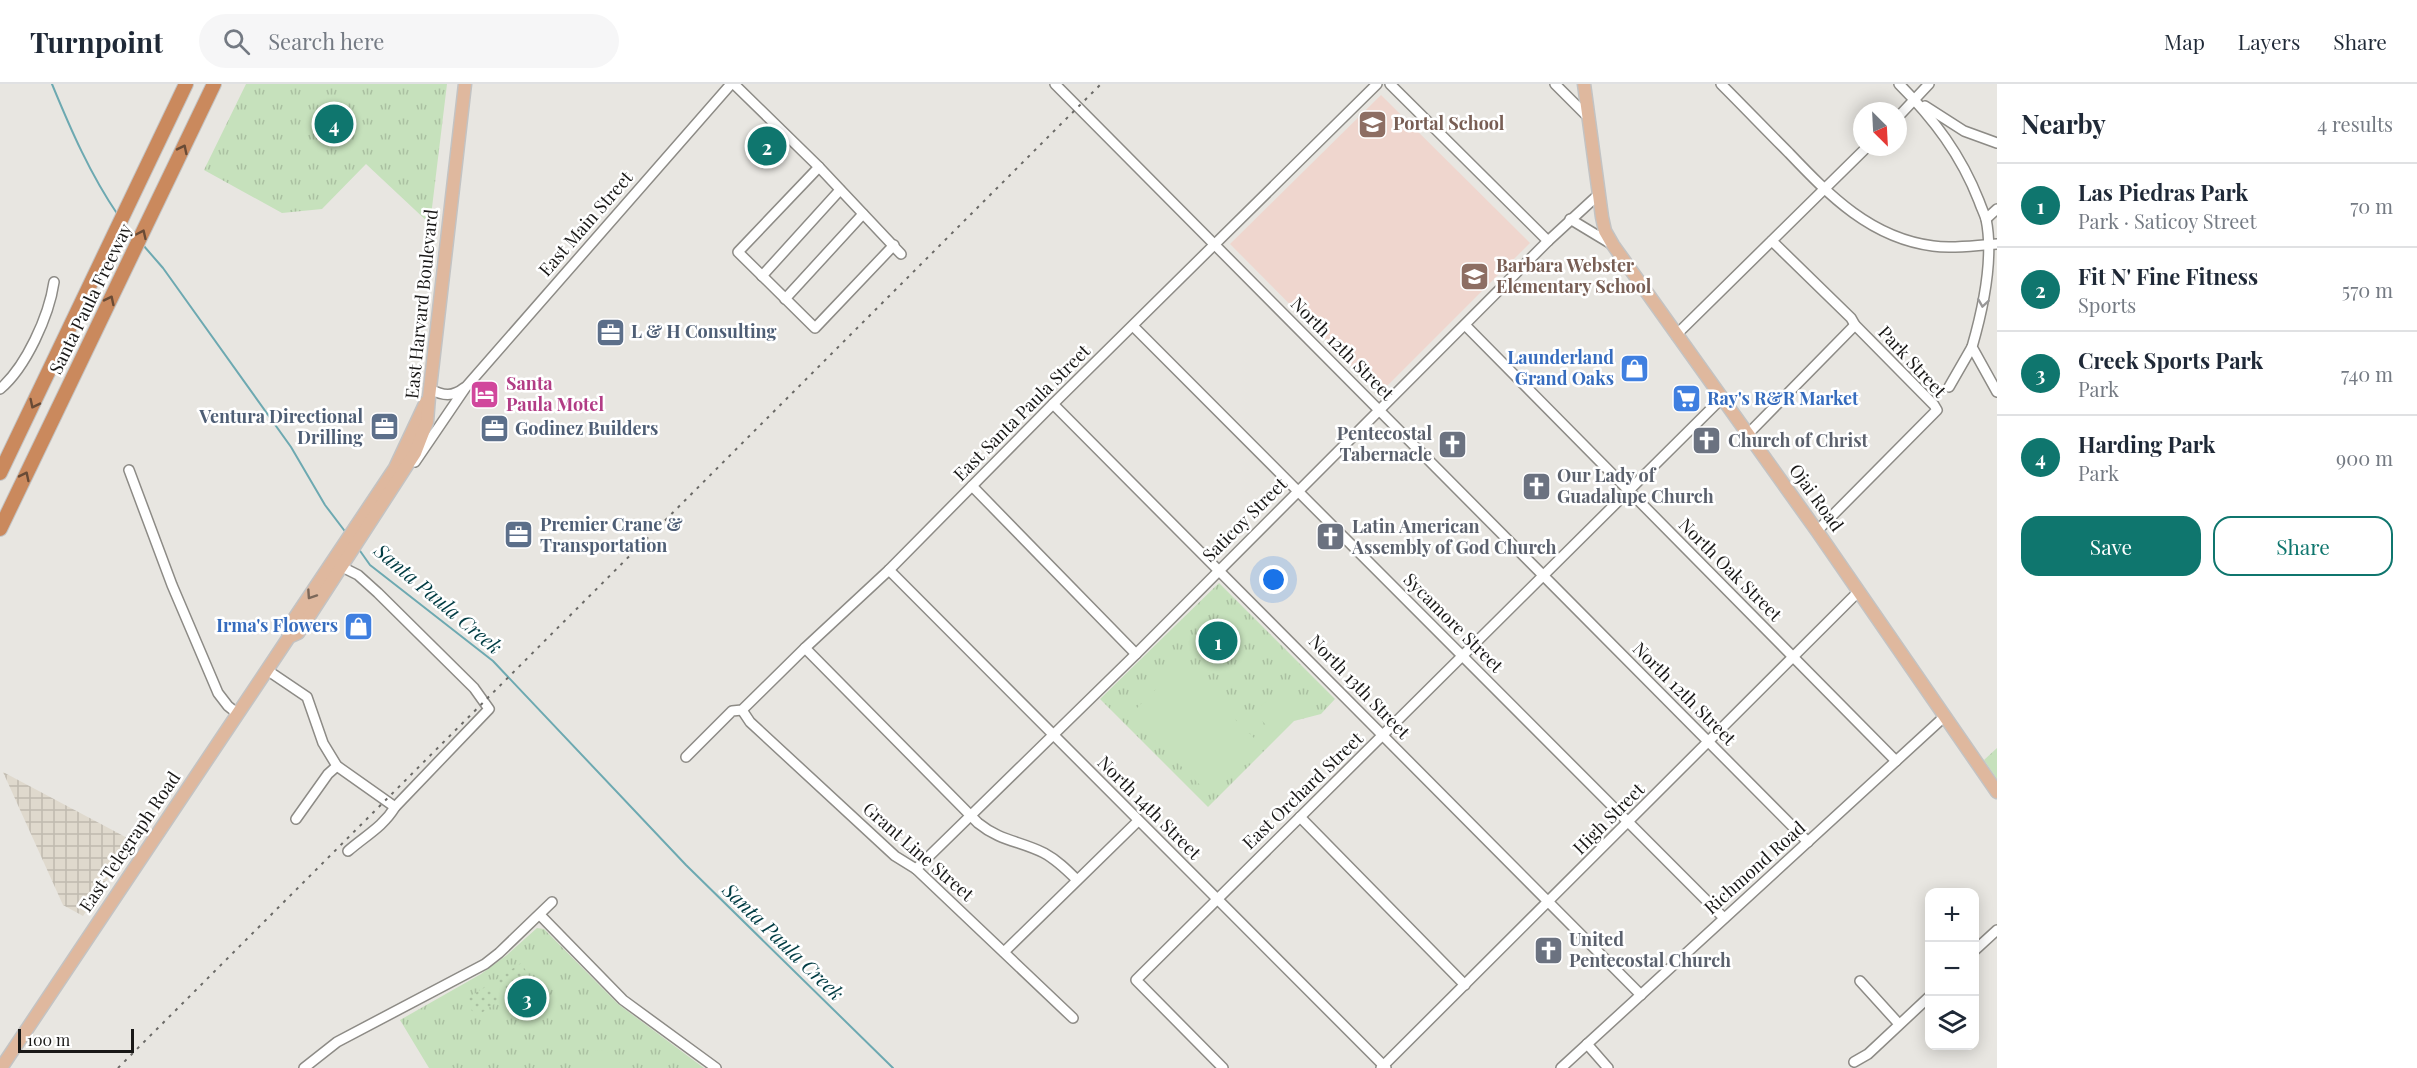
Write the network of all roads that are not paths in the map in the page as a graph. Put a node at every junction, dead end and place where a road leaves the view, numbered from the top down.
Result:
1 (186, 84) edge
2 (214, 84) edge
3 (465, 84) edge
4 (733, 84) edge
5 (1055, 84) edge
6 (1377, 84) edge
7 (1390, 84) edge
8 (1555, 84) edge
9 (1584, 84) edge
10 (1721, 84) edge
11 (1899, 84) edge
12 (1929, 84) edge
13 (1916, 100) junction
14 (1907, 108) edge
15 (1589, 118) junction
16 (1997, 143) edge
17 (1857, 156) edge
18 (819, 167) junction
19 (1823, 188) junction
20 (840, 190) junction
21 (1598, 195) junction
22 (1997, 209) edge
23 (863, 214) junction
24 (1570, 219) junction
25 (1986, 219) junction
26 (1548, 241) junction
27 (1772, 241) junction
28 (1992, 244) edge
29 (894, 245) junction
30 (1215, 245) junction
31 (1613, 245) junction
32 (901, 254) dead end
33 (762, 276) junction
34 (54, 282) dead end
35 (785, 299) junction
36 (1465, 325) junction
37 (1855, 325) junction
38 (1133, 326) junction
39 (1676, 335) junction
40 (1972, 347) junction
41 (466, 387) junction
42 (1949, 387) dead end
43 (0, 389) edge
44 (1997, 392) edge
45 (430, 393) junction
46 (1722, 398) junction
47 (1053, 404) junction
48 (1380, 411) junction
49 (437, 430) joint
50 (1748, 434) junction
51 (129, 470) dead end
52 (0, 473) edge
53 (972, 486) junction
54 (1298, 490) junction
55 (1628, 492) junction
56 (372, 512) junction
57 (0, 529) edge
58 (1817, 531) junction
59 (342, 560) junction
60 (889, 570) junction
61 (1220, 570) junction
62 (1544, 577) junction
63 (1859, 591) junction
64 (805, 648) junction
65 (1136, 654) junction
66 (1464, 657) junction
67 (1792, 657) junction
68 (267, 670) junction
69 (742, 710) junction
70 (238, 714) junction
71 (1944, 717) junction
72 (1053, 735) junction
73 (1383, 736) junction
74 (1709, 742) junction
75 (686, 758) dead end
76 (1896, 761) junction
77 (337, 766) junction
78 (1997, 792) edge
79 (395, 807) junction
80 (970, 815) junction
81 (1300, 817) junction
82 (296, 819) dead end
83 (1138, 821) junction
84 (1628, 822) junction
85 (1808, 842) junction
86 (348, 851) dead end
87 (916, 869) junction
88 (1077, 880) junction
89 (1217, 899) junction
90 (552, 902) dead end
91 (1548, 902) junction
92 (540, 915) junction
93 (1724, 918) junction
94 (1997, 930) edge
95 (1979, 946) edge
96 (1004, 952) junction
97 (1860, 981) dead end
98 (1465, 985) junction
99 (1641, 995) junction
100 (1925, 1000) edge
101 (1073, 1018) dead end
102 (1899, 1024) junction
103 (1587, 1044) junction
104 (1854, 1062) dead end
105 (1383, 1067) edge
106 (1, 1068) edge
107 (304, 1068) edge
108 (716, 1068) edge
109 (1223, 1068) edge
110 (1561, 1068) edge
111 (1608, 1068) edge

1 -> 52 highway, Santa Paula Freeway
57 -> 2 highway, Santa Paula Freeway
3 - 45 main road, East Harvard Boulevard
4 - 18 street
4 - 41 street, East Main Street
5 - 30 street, North 12th Street
6 - 30 street, East Santa Paula Street
7 - 26 street
8 - 15 street
9 - 15 main road, Ojai Road
10 - 19 street
11 - 13 street
12 - 13 street
13 - 14 street
13 - 16 street
13 - 25 street
15 - 21 main road, Ojai Road
17 - 19 street
18 - 20 street
18 - 33 street
19 - 27 street
19 - 28 street
20 - 23 street
20 - 33 street
21 - 24 street, Saticoy Street
21 - 31 main road, Ojai Road
22 - 25 street
23 - 29 street
23 - 35 street
24 - 26 street, Saticoy Street
24 - 31 street
25 - 28 street
26 - 36 street, Saticoy Street
27 - 37 street, Park Street
27 - 39 street
28 -> 40 street
29 - 32 street
29 - 35 street
30 - 38 street, East Santa Paula Street
30 - 48 street, North 12th Street
31 - 39 main road, Ojai Road
33 - 35 street
34 - 43 street
36 - 48 street, Saticoy Street
36 - 55 street, North Oak Street
37 - 50 street
37 - 58 street, Park Street
38 - 47 street, East Santa Paula Street
38 - 54 street, Sycamore Street
39 - 46 main road, Ojai Road
40 - 42 street
40 - 44 street
41 - 45 street
41 - 49 street, East Main Street
45 - 56 main road, East Harvard Boulevard
46 - 50 main road, Ojai Road
46 - 55 street, East Orchard Street
47 - 53 street, East Santa Paula Street
47 - 61 street, North 13th Street
48 - 54 street, Saticoy Street
48 - 62 street, North 12th Street
49 - 56 street, East Telegraph Road
50 - 58 main road, Ojai Road
51 - 70 street
53 - 60 street, East Santa Paula Street
53 - 65 street
54 - 61 street, Saticoy Street
54 - 66 street, Sycamore Street
55 - 62 street, East Orchard Street
55 - 67 street, North Oak Street
56 - 59 main road, East Telegraph Road
58 - 63 main road, Ojai Road
59 - 68 main road, East Telegraph Road
59 - 79 street
60 - 64 street, East Santa Paula Street
60 - 72 street, North 14th Street
61 - 65 street, Saticoy Street
61 - 73 street, North 13th Street
62 - 66 street, East Orchard Street
62 - 74 street, North 12th Street
63 - 67 street, High Street
63 - 71 main road, Ojai Road
64 - 69 street, East Santa Paula Street
64 - 80 street
65 - 72 street, Saticoy Street
66 - 73 street, East Orchard Street
66 - 84 street, Sycamore Street
67 - 74 street, High Street
67 - 76 street, North Oak Street
68 - 70 main road, East Telegraph Road
68 - 77 street
69 - 75 street, East Santa Paula Street
69 - 87 street, Grant Line Street
70 - 106 main road, East Telegraph Road
71 - 76 street, Richmond Road
71 - 78 main road, Ojai Road
72 - 80 street, Saticoy Street
72 - 83 street, North 14th Street
73 - 81 street, East Orchard Street
73 - 91 street, North 13th Street
74 - 84 street, High Street
74 - 85 street, North 12th Street
76 - 85 street, Richmond Road
77 - 79 street
77 - 82 street
79 - 86 street
80 - 87 street, Saticoy Street
80 - 88 street
81 - 89 street, East Orchard Street
81 - 98 street
83 - 88 street
83 - 89 street, North 14th Street
84 - 91 street, High Street
84 - 93 street, Sycamore Street
85 - 93 street, Richmond Road
87 - 96 street, Grant Line Street
88 - 96 street
89 - 105 street, North 14th Street
89 - 109 street, East Orchard Street
90 - 92 street
91 - 98 street, High Street
91 - 99 street, North 13th Street
92 - 107 street
92 - 108 street
93 - 99 street, Richmond Road
94 - 95 street
96 - 101 street, Grant Line Street
97 - 102 street
98 - 105 street, High Street
99 - 103 street, Richmond Road
100 - 102 street
102 - 104 street
103 - 110 street, Richmond Road
103 - 111 street

